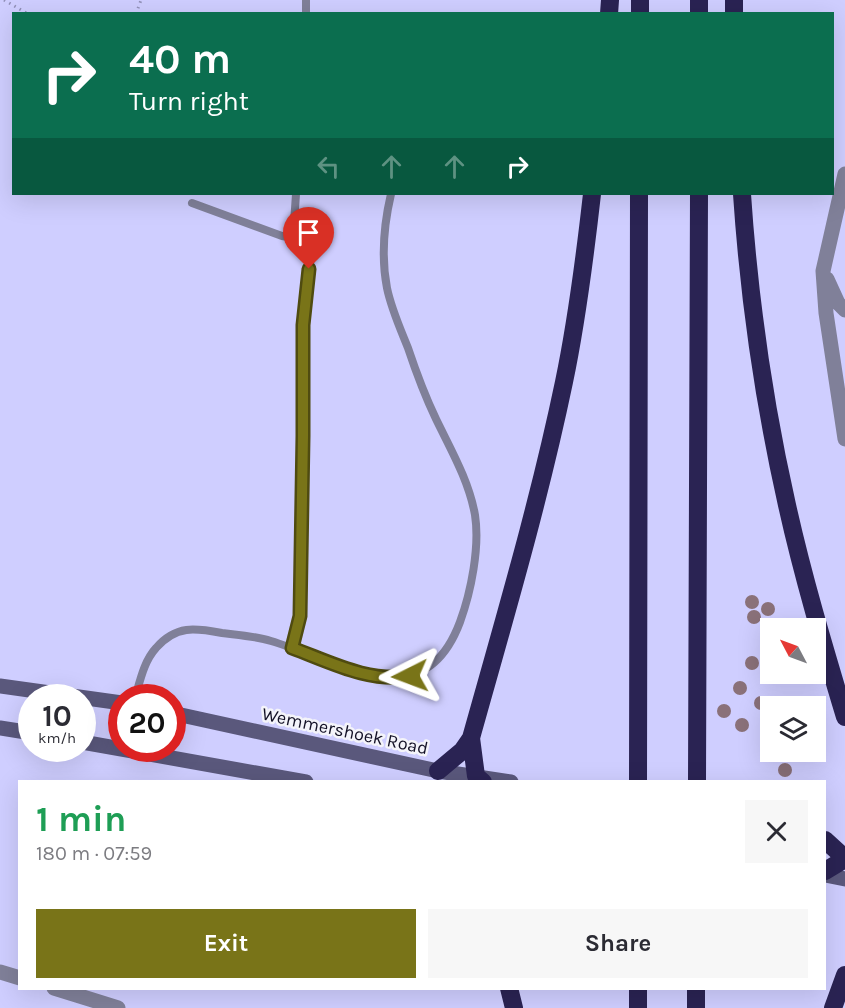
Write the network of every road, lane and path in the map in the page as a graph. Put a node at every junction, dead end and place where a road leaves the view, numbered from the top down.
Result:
1 (4, 0) edge
2 (25, 12) edge
3 (845, 174) edge
4 (296, 195) edge
5 (391, 195) edge
6 (592, 195) edge
7 (639, 195) edge
8 (699, 195) edge
9 (742, 195) edge
10 (192, 202) dead end
11 (293, 238) junction
12 (824, 270) junction
13 (845, 310) edge
14 (845, 439) edge
15 (292, 648) junction
16 (140, 684) edge
17 (0, 686) edge
18 (108, 701) edge
19 (186, 716) edge
20 (845, 717) edge
21 (0, 728) edge
22 (18, 731) edge
23 (471, 738) junction
24 (186, 760) edge
25 (438, 771) junction
26 (697, 773) edge
27 (479, 779) edge
28 (295, 780) edge
29 (638, 780) edge
30 (826, 840) edge
31 (826, 841) edge
32 (845, 843) edge
33 (845, 858) edge
34 (826, 872) edge
35 (826, 873) edge
36 (845, 879) edge
37 (0, 972) edge
38 (845, 975) edge
39 (18, 977) edge
40 (60, 990) edge
41 (510, 990) edge
42 (638, 990) edge
43 (696, 990) edge
44 (118, 1008) edge
45 (514, 1008) edge
46 (638, 1008) edge
47 (696, 1008) edge
48 (833, 1008) edge

1 - 2 path
3 - 12 street
4 - 11 lane
5 - 15 lane
6 - 23 highway
7 - 29 highway
8 - 26 highway
9 - 20 highway
10 - 11 lane
11 - 15 lane
12 - 13 street
12 - 14 street
15 - 16 lane
17 - 18 main road
19 - 25 main road, Wemmershoek Road
21 - 22 main road
23 - 25 highway
23 - 27 highway
24 - 28 main road
25 - 27 main road, Wemmershoek Road
30 - 32 main road
31 - 33 highway
33 - 34 highway
35 - 36 main road
37 - 39 street
38 - 48 highway
40 - 44 street
41 - 45 highway
42 - 46 highway
43 - 47 highway

